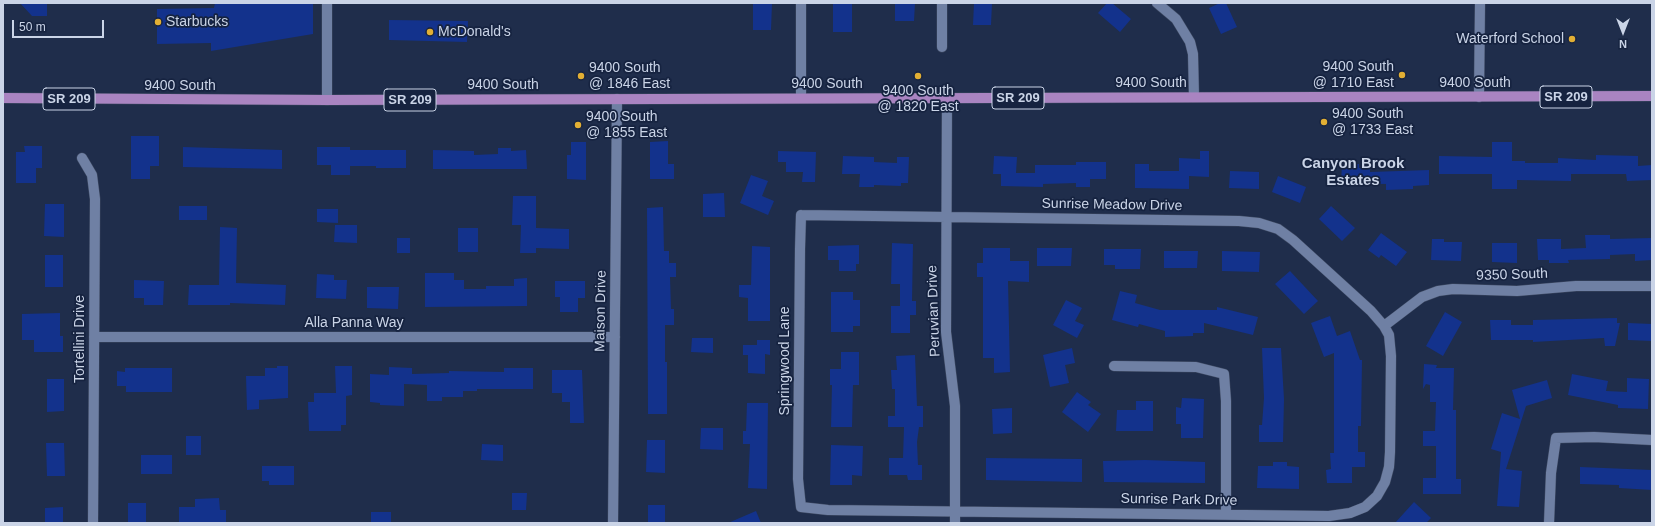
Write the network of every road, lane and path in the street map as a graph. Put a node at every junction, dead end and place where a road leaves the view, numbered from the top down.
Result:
1 (327, 3) edge
2 (801, 3) edge
3 (942, 3) edge
4 (1157, 3) edge
5 (1480, 3) edge
6 (942, 47) dead end
7 (1652, 96) edge
8 (1479, 97) junction
9 (3, 98) edge
10 (801, 98) junction
11 (947, 98) junction
12 (1194, 98) junction
13 (618, 99) junction
14 (327, 100) junction
15 (82, 158) dead end
16 (801, 215) joint
17 (947, 217) junction
18 (1652, 286) edge
19 (1384, 326) junction
20 (94, 337) junction
21 (615, 337) junction
22 (1114, 366) dead end
23 (1652, 440) edge
24 (801, 507) joint
25 (955, 512) junction
26 (1226, 514) junction
27 (93, 523) edge
28 (613, 523) edge
29 (955, 523) edge
30 (1549, 523) edge

1 - 14 street
2 - 10 street
3 - 6 street
4 - 12 street
5 - 8 street
7 - 8 main road, 9400 South / SR 209
8 - 12 main road, 9400 South / SR 209
9 - 14 main road, 9400 South / SR 209
10 - 11 main road, 9400 South / SR 209
10 - 13 main road, 9400 South / SR 209
11 - 12 main road, 9400 South / SR 209
11 - 17 street, Peruvian Drive
13 - 14 main road, 9400 South / SR 209
13 - 21 street, Maison Drive
15 - 20 street, Tortellini Drive
16 - 17 street, Sunrise Meadow Drive
16 - 24 street, Springwood Lane
17 - 19 street, Sunrise Meadow Drive
17 - 25 street, Peruvian Drive
18 - 19 street, 9350 South
19 - 26 street, Sunrise Park Drive
20 - 21 street, Alla Panna Way
20 - 27 street, Tortellini Drive
21 - 28 street, Maison Drive
22 - 26 street
23 - 30 street
24 - 25 street, Sunrise Park Drive
25 - 26 street, Sunrise Park Drive
25 - 29 street, Peruvian Drive

